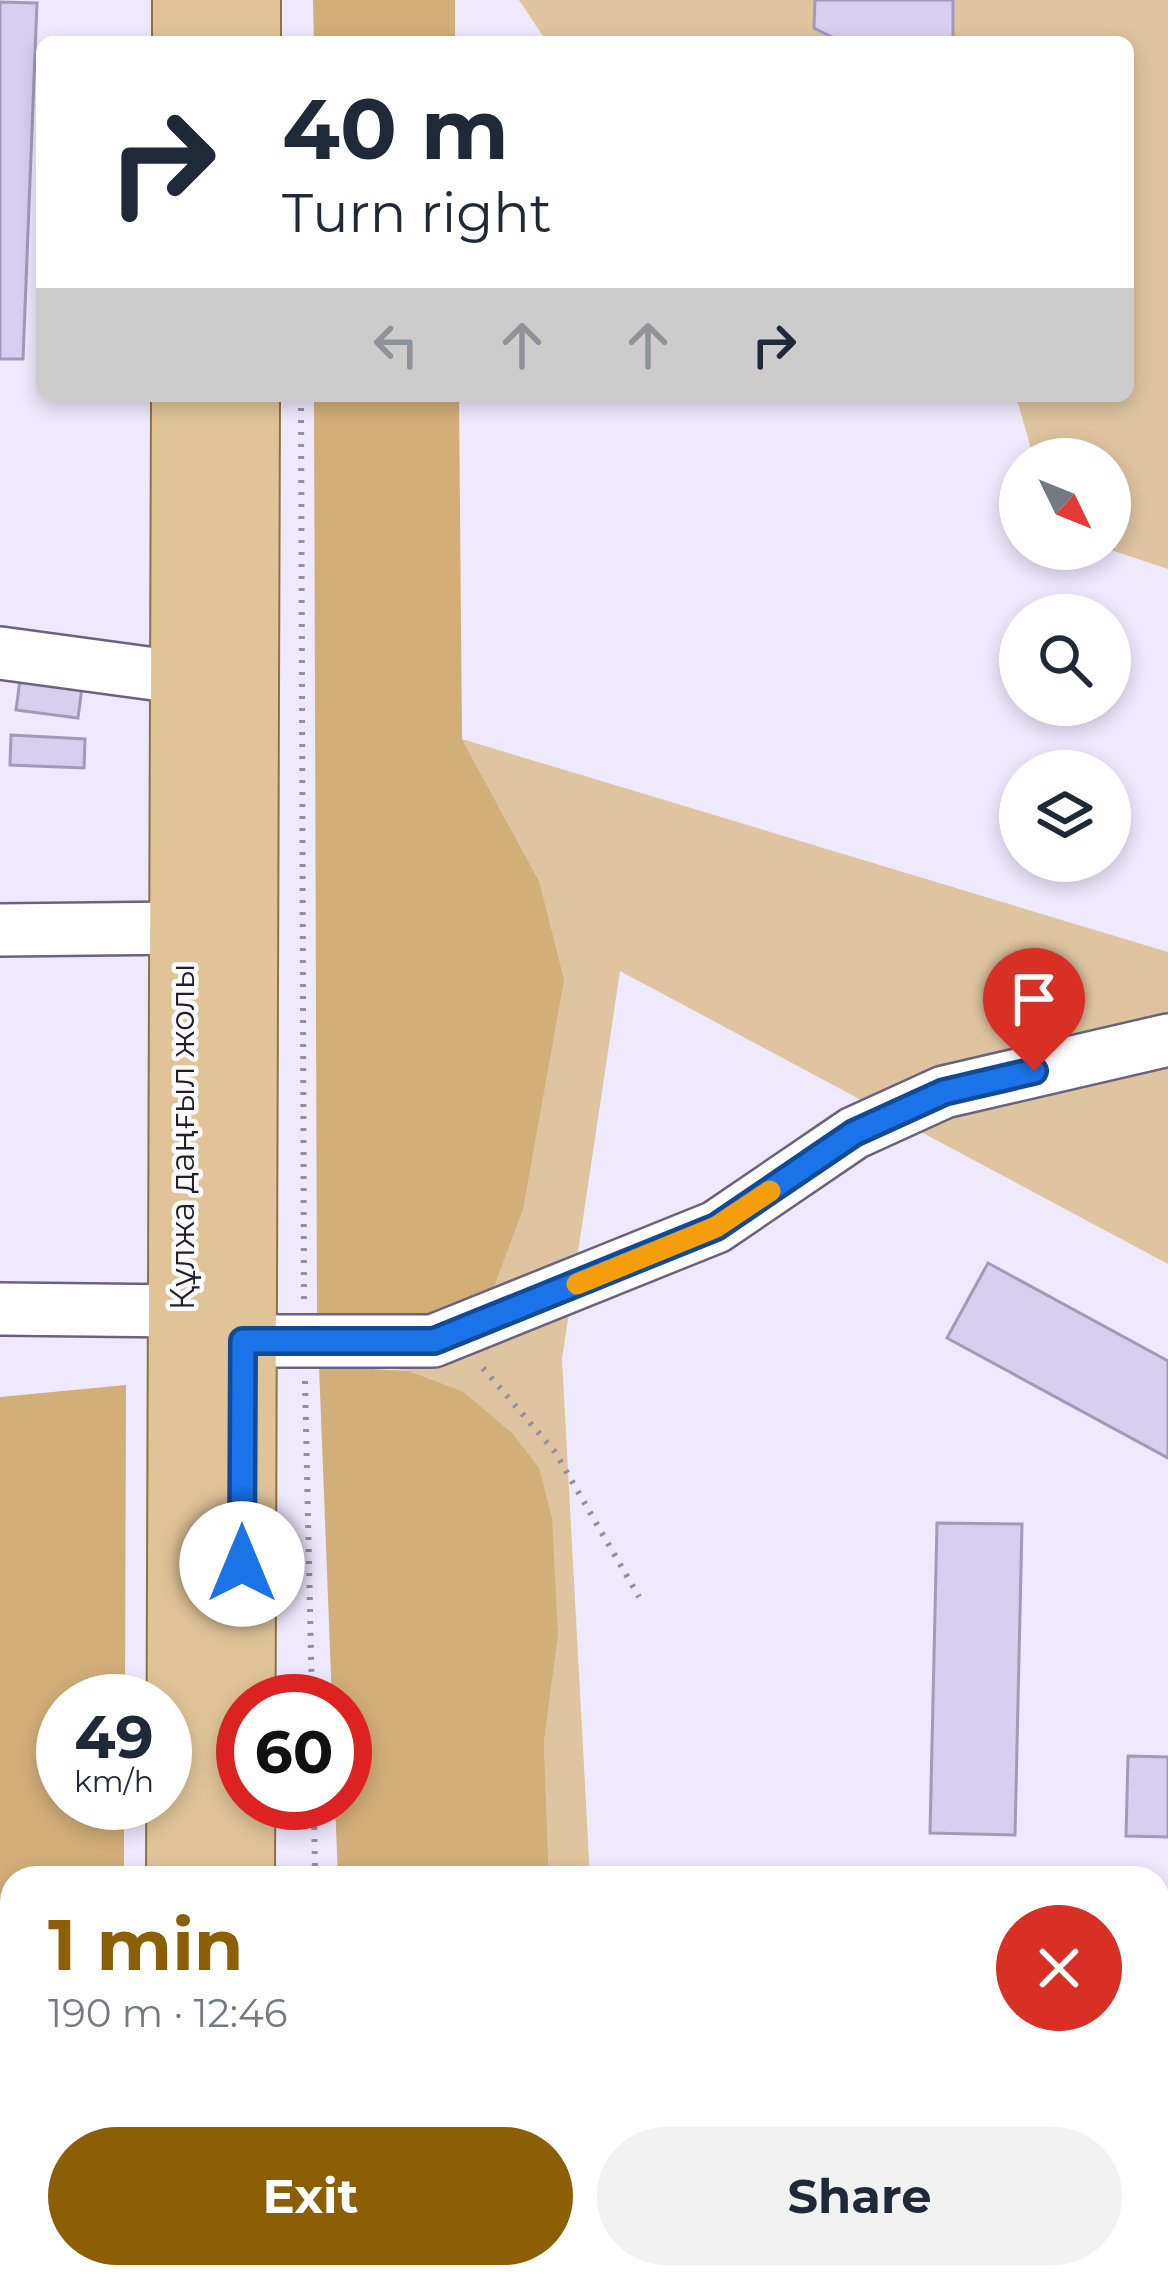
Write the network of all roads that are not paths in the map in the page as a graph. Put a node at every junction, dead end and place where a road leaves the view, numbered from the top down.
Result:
1 (186, 0) edge
2 (247, 0) edge
3 (186, 36) edge
4 (247, 36) edge
5 (184, 402) edge
6 (246, 402) edge
7 (0, 653) edge
8 (184, 678) junction
9 (183, 928) junction
10 (0, 930) edge
11 (1168, 1040) edge
12 (0, 1309) edge
13 (182, 1311) junction
14 (274, 1340) junction
15 (180, 1866) edge
16 (242, 1866) edge

1 - 3 main road
2 - 4 main road
5 - 8 main road, Құлжа даңғыл жолы
6 - 14 main road, Құлжа даңғыл жолы
7 - 8 lane
8 - 9 main road, Құлжа даңғыл жолы
9 - 10 lane
9 - 13 main road, Құлжа даңғыл жолы
11 - 14 lane
12 - 13 lane
13 - 15 main road, Құлжа даңғыл жолы
14 - 16 main road, Құлжа даңғыл жолы

